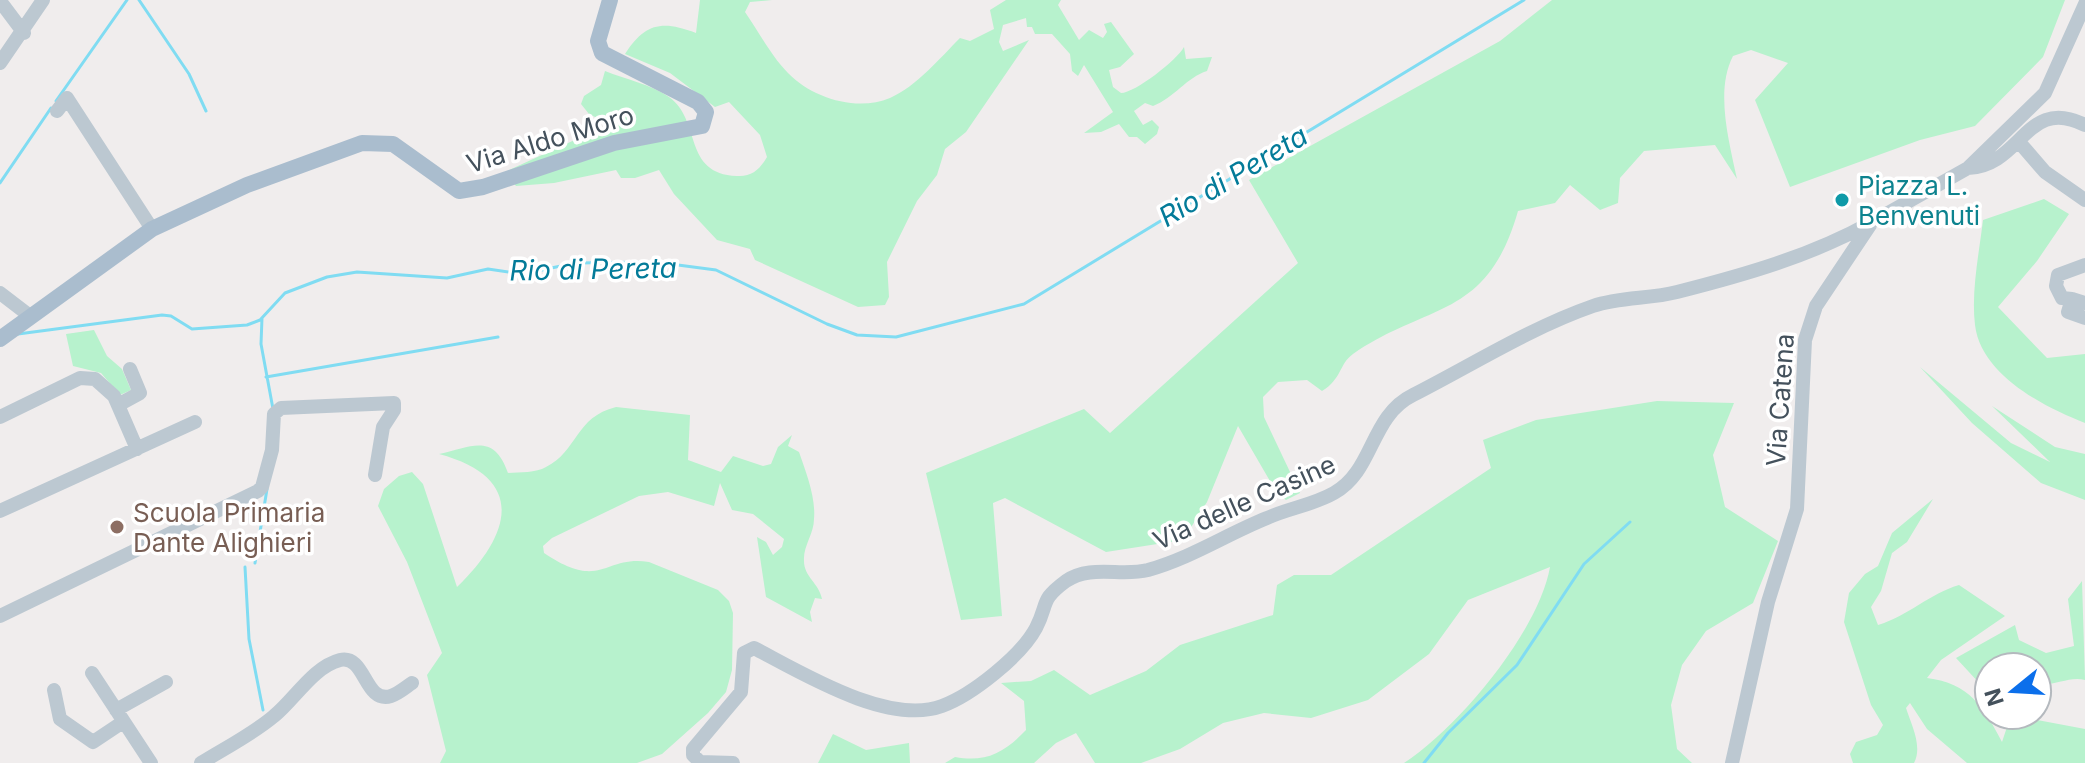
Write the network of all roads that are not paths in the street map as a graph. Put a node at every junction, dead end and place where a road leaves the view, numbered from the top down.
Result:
1 (43, 0) edge
2 (610, 0) edge
3 (0, 1) edge
4 (2085, 4) edge
5 (24, 33) junction
6 (0, 63) edge
7 (57, 111) dead end
8 (2085, 125) edge
9 (2019, 142) junction
10 (1968, 168) junction
11 (2085, 200) edge
12 (1872, 222) junction
13 (152, 229) junction
14 (2085, 265) edge
15 (0, 293) edge
16 (2078, 301) edge
17 (30, 316) junction
18 (2085, 318) edge
19 (0, 339) edge
20 (130, 369) dead end
21 (118, 405) junction
22 (0, 417) edge
23 (195, 422) dead end
24 (137, 449) junction
25 (375, 475) dead end
26 (0, 511) edge
27 (1, 613) edge
28 (92, 673) dead end
29 (166, 682) dead end
30 (412, 683) dead end
31 (54, 690) dead end
32 (120, 716) junction
33 (151, 763) edge
34 (201, 763) edge
35 (733, 763) edge
36 (1732, 763) edge

1 - 5 street
2 - 13 main road, Via Aldo Moro
3 - 5 street
4 - 10 street, Via Catena
5 - 6 street
7 - 13 street
8 - 9 street
9 - 10 street
9 - 11 street
10 - 12 street, Via Catena
12 - 35 street, Via delle Casine
12 - 36 street, Via Catena
13 - 17 main road, Via Aldo Moro
14 - 16 street
15 - 17 street
16 - 18 street
17 - 19 main road, Via Aldo Moro
20 - 21 street
21 - 22 street
21 - 24 street
23 - 24 street
24 - 26 street
25 - 27 street
28 - 32 street
29 - 32 street
30 - 34 street
31 - 32 street
32 - 33 street

